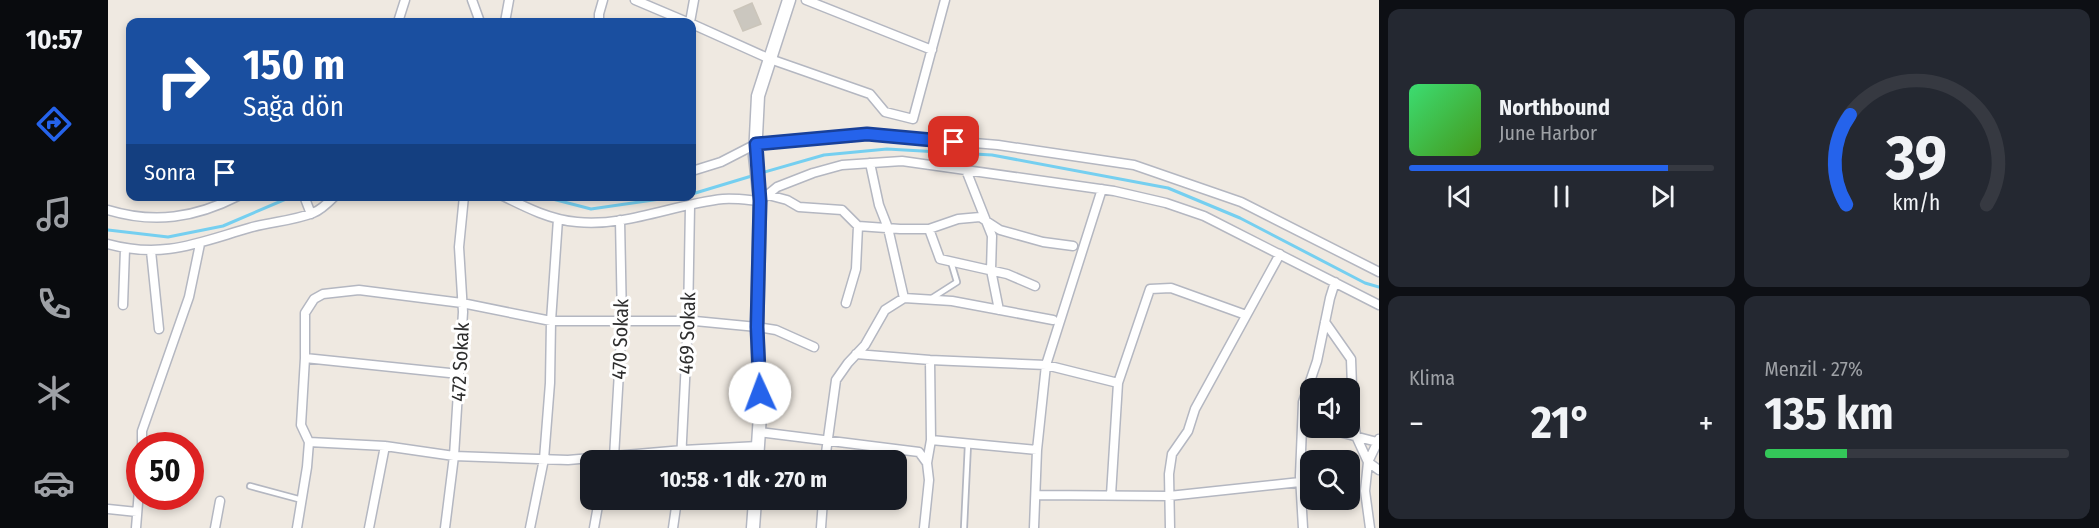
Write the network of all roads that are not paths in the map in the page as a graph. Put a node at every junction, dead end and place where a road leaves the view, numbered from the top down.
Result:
1 (405, 0) edge
2 (472, 0) edge
3 (509, 0) edge
4 (603, 0) edge
5 (635, 0) edge
6 (694, 0) edge
7 (789, 0) edge
8 (806, 0) edge
9 (945, 0) edge
10 (399, 18) edge
11 (479, 18) edge
12 (506, 18) edge
13 (599, 18) edge
14 (677, 18) edge
15 (690, 18) edge
16 (696, 26) edge
17 (932, 50) junction
18 (770, 59) junction
19 (755, 150) junction
20 (870, 163) junction
21 (696, 170) edge
22 (966, 170) junction
23 (1102, 189) junction
24 (762, 196) junction
25 (226, 201) edge
26 (305, 201) edge
27 (328, 201) edge
28 (464, 201) edge
29 (514, 201) edge
30 (690, 206) junction
31 (108, 210) edge
32 (311, 214) junction
33 (558, 219) junction
34 (620, 220) junction
35 (986, 221) junction
36 (858, 226) junction
37 (888, 228) junction
38 (929, 230) junction
39 (108, 244) edge
40 (200, 244) junction
41 (1073, 246) dead end
42 (125, 249) junction
43 (151, 250) junction
44 (1280, 254) junction
45 (951, 262) junction
46 (991, 270) junction
47 (1379, 272) edge
48 (1335, 282) junction
49 (1035, 286) dead end
50 (903, 298) junction
51 (930, 299) junction
52 (462, 303) junction
53 (846, 303) dead end
54 (123, 305) dead end
55 (1379, 305) edge
56 (999, 310) junction
57 (1246, 315) junction
58 (1053, 320) dead end
59 (551, 321) junction
60 (622, 321) junction
61 (688, 321) junction
62 (1325, 322) junction
63 (757, 327) junction
64 (159, 329) dead end
65 (814, 347) dead end
66 (856, 354) junction
67 (305, 358) junction
68 (930, 360) junction
69 (1046, 365) junction
70 (459, 374) junction
71 (1311, 378) edge
72 (1352, 378) edge
73 (1118, 383) junction
74 (142, 432) edge
75 (759, 432) junction
76 (1360, 437) edge
77 (1357, 438) edge
78 (931, 440) junction
79 (1378, 440) edge
80 (826, 441) junction
81 (309, 442) junction
82 (968, 443) junction
83 (758, 446) junction
84 (385, 447) junction
85 (609, 450) edge
86 (682, 450) joint
87 (758, 450) edge
88 (826, 450) edge
89 (1037, 450) junction
90 (454, 456) junction
91 (544, 459) junction
92 (580, 459) edge
93 (1368, 462) junction
94 (927, 463) junction
95 (1379, 470) edge
96 (1300, 482) edge
97 (250, 486) dead end
98 (1036, 495) junction
99 (1111, 495) junction
100 (1169, 496) junction
101 (302, 500) junction
102 (220, 501) dead end
103 (108, 509) edge
104 (597, 510) edge
105 (675, 510) edge
106 (754, 510) edge
107 (822, 510) edge
108 (1302, 510) edge
109 (137, 512) joint
110 (136, 528) edge
111 (215, 528) edge
112 (297, 528) edge
113 (369, 528) edge
114 (445, 528) edge
115 (530, 528) edge
116 (594, 528) edge
117 (673, 528) edge
118 (753, 528) edge
119 (821, 528) edge
120 (924, 528) edge
121 (964, 528) edge
122 (1035, 528) edge
123 (1170, 528) edge
124 (1303, 528) edge
125 (1371, 528) edge

1 - 10 street
2 - 11 street
3 - 12 street
4 - 13 street
5 - 14 street
6 - 15 street
7 - 18 main road
8 - 17 street
9 - 17 street
16 - 18 street
17 - 18 street
18 - 19 main road
19 - 21 street
19 - 24 main road
19 - 47 street
20 - 22 street
20 - 24 street
20 - 37 street
22 - 23 street
22 - 35 street
23 - 44 street
23 - 69 street
24 - 30 street
24 - 36 street
24 - 63 main road
25 - 31 street
26 - 32 street
27 - 32 street
28 - 52 street, 472 Sokak
29 - 33 street
30 - 34 street
30 - 61 street, 469 Sokak
32 - 40 street
33 - 34 street
33 - 59 street
34 - 60 street, 470 Sokak
35 - 38 street
35 - 41 street
35 - 46 street
36 - 37 street
36 - 53 street
37 - 38 street
37 - 50 street
38 - 45 street
39 - 42 street
40 - 43 street
40 - 74 street
42 - 43 street
42 - 54 street
43 - 64 street
44 - 48 street
44 - 57 street
45 - 46 street
45 - 51 lane
46 - 49 street
46 - 56 street
48 - 55 street
48 - 62 street
50 - 51 street
50 - 66 street
51 - 56 street
52 - 59 street
52 - 67 street
52 - 70 street, 472 Sokak
56 - 58 street
57 - 73 street
57 - 100 street
59 - 60 street
59 - 91 street
60 - 61 street
60 - 85 street, 470 Sokak
61 - 63 street
61 - 86 street, 469 Sokak
62 - 71 street
62 - 72 street
63 - 65 street
63 - 75 main road
66 - 68 street
66 - 80 street
67 - 70 street
67 - 81 street
68 - 69 street
68 - 78 street
69 - 73 street
69 - 89 street
70 - 90 street, 472 Sokak
73 - 99 street
75 - 80 street
75 - 83 main road
76 - 79 street
77 - 93 street
78 - 82 street
78 - 94 street
79 - 93 street
80 - 88 street
80 - 94 street
81 - 84 street
81 - 101 street
82 - 89 street
82 - 121 lane
83 - 86 street
83 - 87 main road
84 - 90 street
84 - 113 street
89 - 98 street
90 - 91 street
90 - 114 street, 472 Sokak
91 - 92 street
91 - 115 street
93 - 95 street
93 - 125 street
94 - 120 street
96 - 100 street
97 - 101 lane
98 - 99 street
98 - 122 street
99 - 100 street
100 - 123 street
101 - 112 street
102 - 111 street
103 - 109 street
104 - 116 street
105 - 117 street
106 - 118 main road
107 - 119 street
108 - 124 street
109 - 110 street

